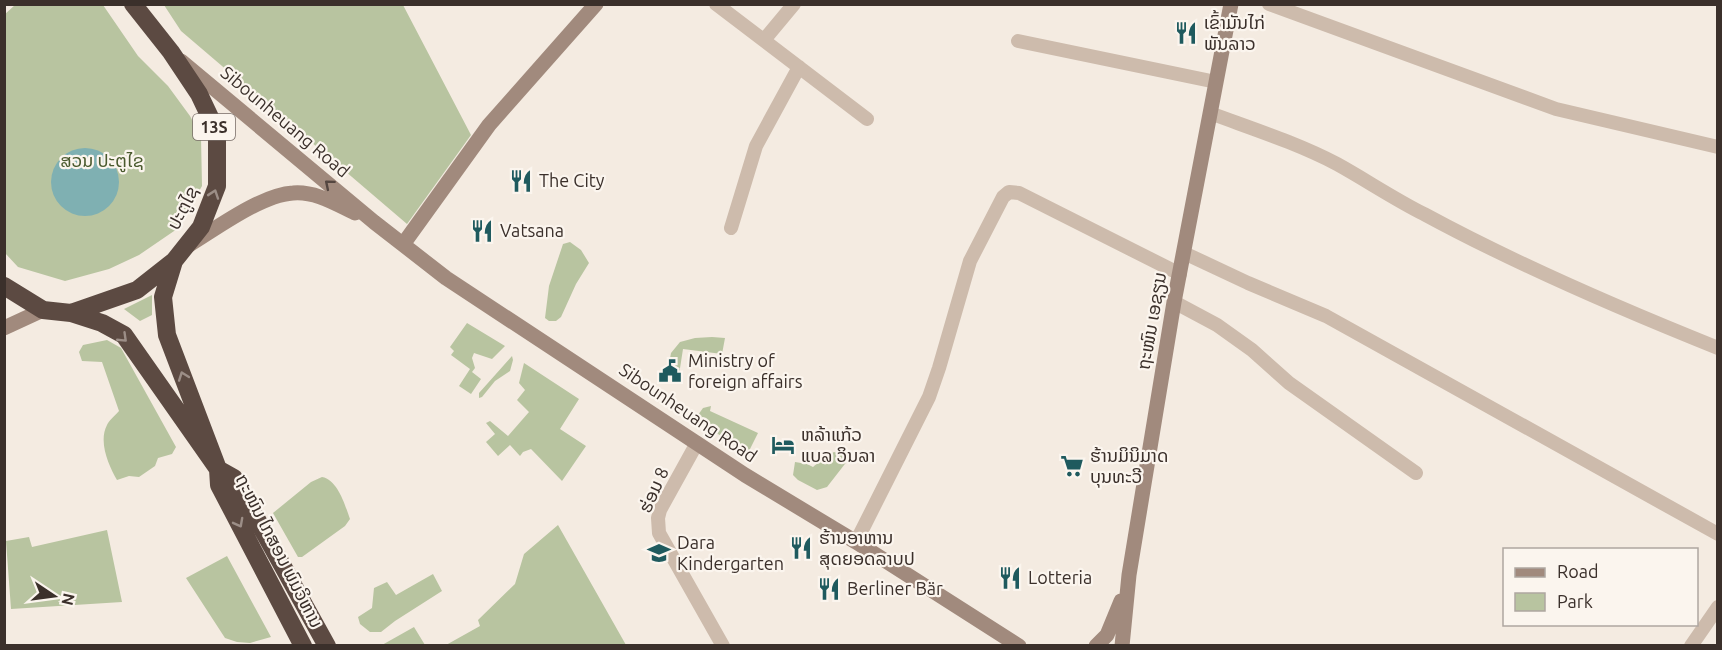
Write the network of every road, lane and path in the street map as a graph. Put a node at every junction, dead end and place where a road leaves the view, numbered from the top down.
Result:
1 (133, 4) edge
2 (596, 4) edge
3 (717, 4) edge
4 (794, 4) edge
5 (1231, 4) edge
6 (1269, 4) edge
7 (764, 40) junction
8 (1018, 40) dead end
9 (171, 52) junction
10 (799, 67) junction
11 (1216, 82) junction
12 (1210, 113) junction
13 (867, 119) dead end
14 (1718, 147) edge
15 (374, 222) junction
16 (731, 228) dead end
17 (404, 243) junction
18 (188, 245) junction
19 (1184, 253) junction
20 (174, 261) junction
21 (1180, 274) junction
22 (4, 286) edge
23 (1174, 302) junction
24 (43, 310) junction
25 (71, 313) junction
26 (4, 328) edge
27 (1718, 348) edge
28 (697, 443) junction
29 (218, 469) junction
30 (1416, 473) dead end
31 (1718, 534) edge
32 (856, 542) junction
33 (1129, 575) junction
34 (297, 592) junction
35 (281, 603) junction
36 (1718, 607) edge
37 (1001, 634) junction
38 (303, 645) edge
39 (327, 645) edge
40 (723, 645) edge
41 (1019, 645) edge
42 (1027, 645) edge
43 (1096, 645) edge
44 (1122, 645) edge
45 (1691, 645) edge

1 - 9 highway, ປະຕູໄຊ / 13S
2 - 17 street
3 - 7 street
4 - 7 street
5 - 11 street, ຖະໜົນ ເອຊຽນ
6 - 14 street
7 - 10 street
8 - 11 street
15 -> 9 street, Sibounheuang Road
18 -> 9 highway, ປະຕູໄຊ / 13S
10 - 13 street
10 - 16 street
11 - 12 street, ຖະໜົນ ເອຊຽນ
12 - 19 street, ຖະໜົນ ເອຊຽນ
12 - 27 street
15 - 17 street, Sibounheuang Road
15 - 18 street, Sibounheuang Road
17 - 28 street, Sibounheuang Road
18 - 20 highway, ປະຕູໄຊ / 13S
19 - 21 street, ຖະໜົນ ເອຊຽນ
19 - 31 street
20 - 25 highway, ປະຕູໄຊ / 13S
29 -> 20 highway, 13S
21 - 23 street, ຖະໜົນ ເອຊຽນ
21 - 32 street
22 - 24 highway, ປະຕູໄຊ / 13S
23 - 30 street
23 - 33 street, ຖະໜົນ ເອຊຽນ
24 - 25 highway, ປະຕູໄຊ / 13S
24 - 26 street
25 -> 29 highway, 13S
28 - 32 street, Sibounheuang Road
28 - 40 street, ຮ່ອມ 8
29 - 34 highway, ຖະໜົນ ໄກສອນ ພົມວິຫານ / 13S
29 -> 35 highway, ຖະໜົນ ໄກສອນ ພົມວິຫານ / 13S
32 - 37 street, Sibounheuang Road
33 - 43 street
33 - 44 street, ຖະໜົນ ເອຊຽນ
34 - 35 highway
34 - 39 highway, ຖະໜົນ ໄກສອນ ພົມວິຫານ / 13S
35 - 38 highway, ຖະໜົນ ໄກສອນ ພົມວິຫານ / 13S
36 - 45 street
37 - 41 street, Sibounheuang Road
37 - 42 street

